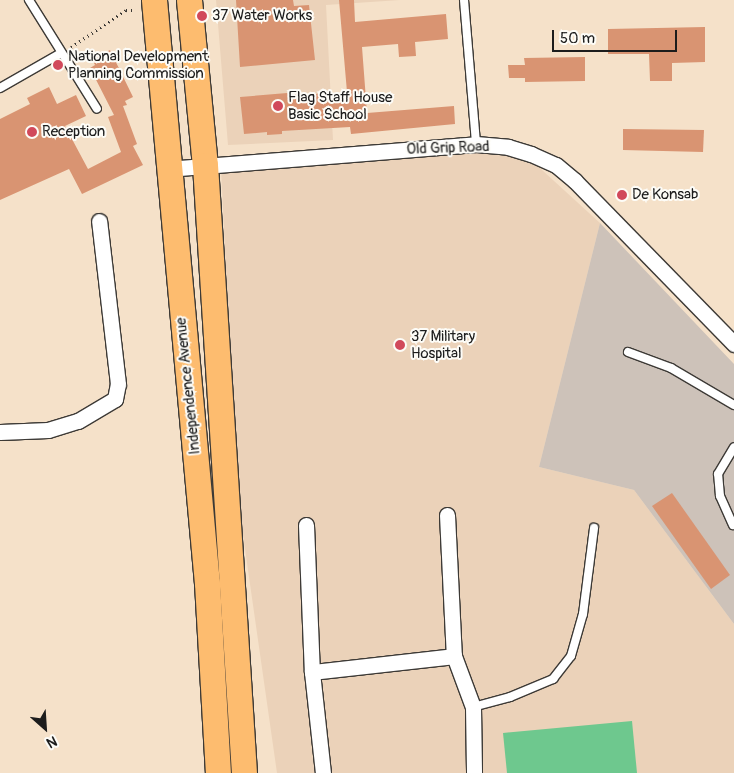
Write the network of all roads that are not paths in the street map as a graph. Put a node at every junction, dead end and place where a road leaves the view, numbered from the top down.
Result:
1 (28, 0) edge
2 (189, 0) edge
3 (464, 0) edge
4 (146, 5) edge
5 (61, 53) junction
6 (0, 88) edge
7 (97, 109) dead end
8 (476, 144) junction
9 (205, 165) junction
10 (167, 169) junction
11 (99, 221) dead end
12 (734, 344) edge
13 (628, 352) dead end
14 (734, 405) edge
15 (0, 432) edge
16 (734, 447) edge
17 (446, 515) dead end
18 (306, 525) dead end
19 (734, 526) edge
20 (594, 528) dead end
21 (454, 656) junction
22 (312, 672) junction
23 (473, 707) junction
24 (218, 773) edge
25 (244, 773) edge
26 (323, 773) edge
27 (474, 773) edge

1 - 5 lane
2 - 9 highway, Independence Avenue
3 - 8 lane
4 - 10 highway, Independence Avenue
5 - 6 lane
5 - 7 lane
8 - 9 street, Old Grip Road
8 - 12 street, Old Grip Road
9 - 10 street, Old Grip Road
9 - 25 highway, Independence Avenue
10 - 24 highway, Independence Avenue
11 - 15 street
13 - 14 lane
16 - 19 lane
17 - 21 street
18 - 22 street
20 - 23 lane
21 - 22 street
21 - 23 street
22 - 26 street
23 - 27 street

